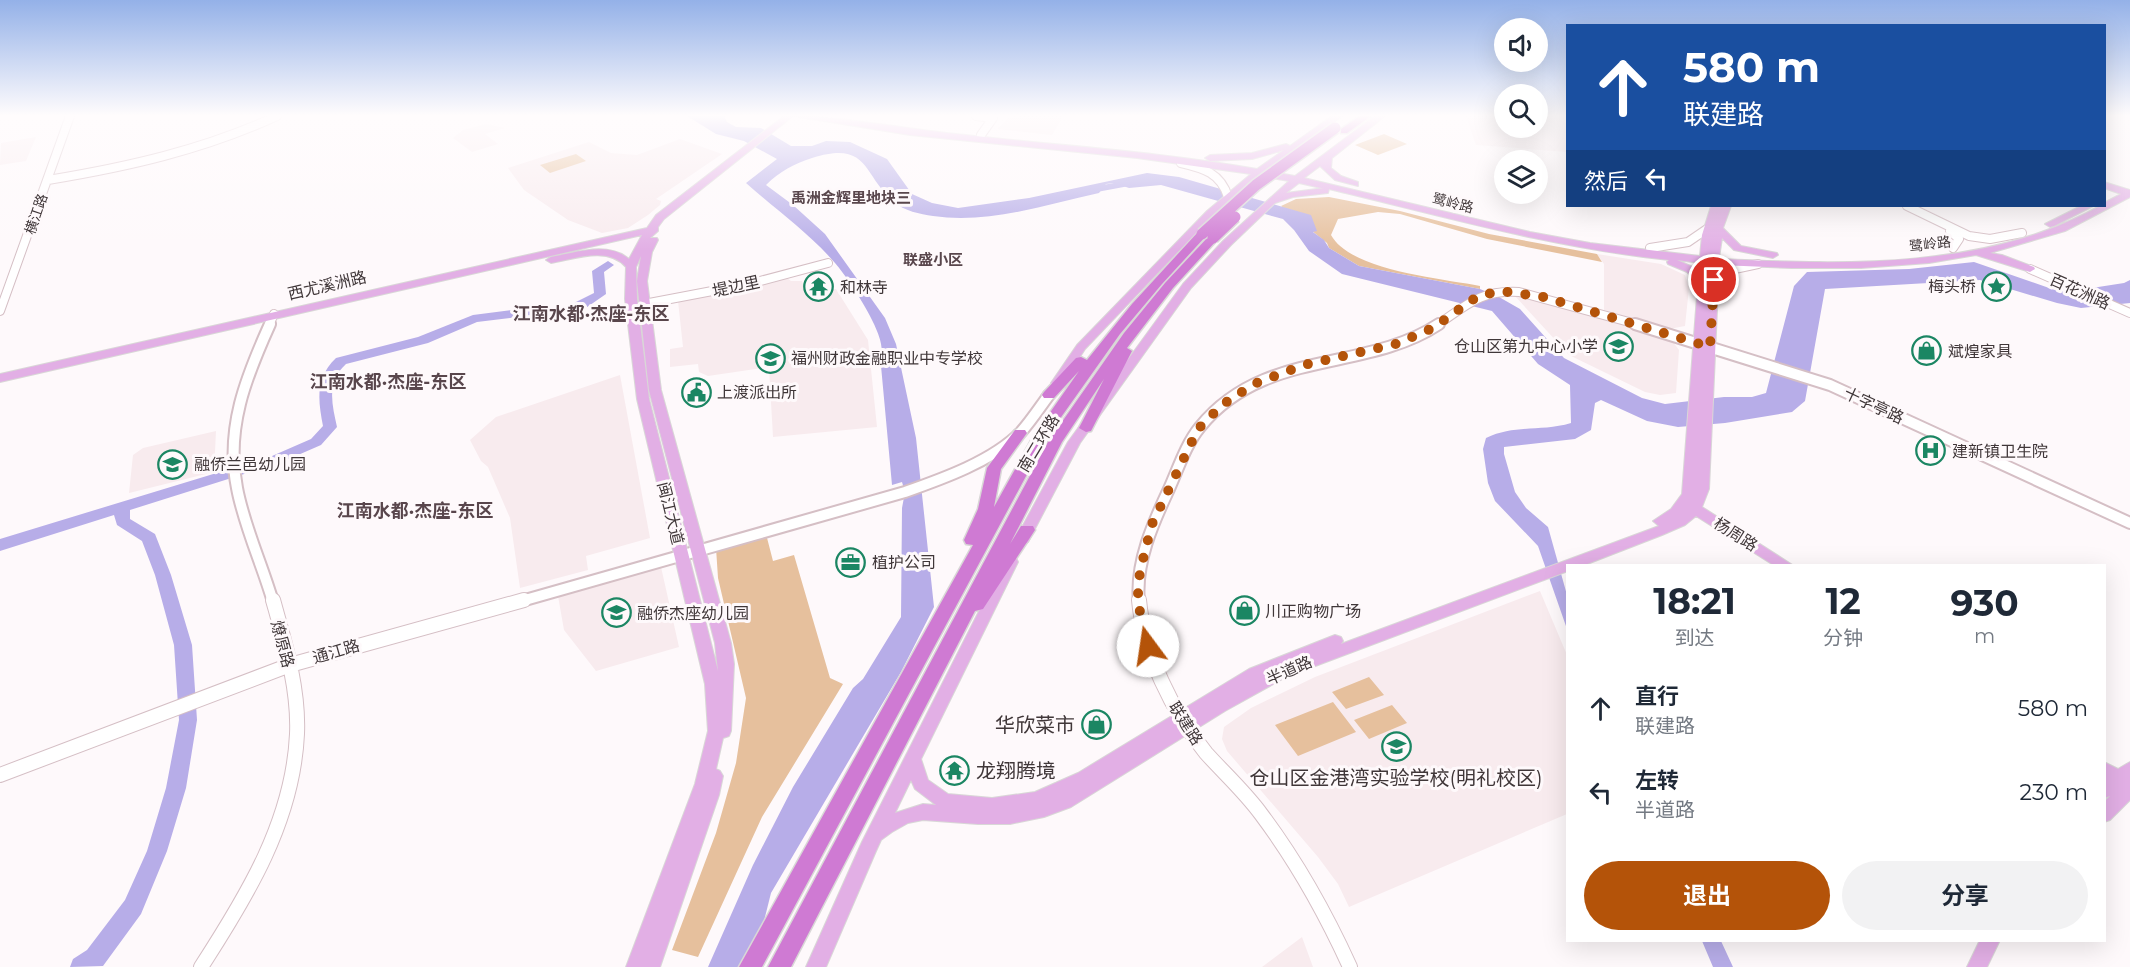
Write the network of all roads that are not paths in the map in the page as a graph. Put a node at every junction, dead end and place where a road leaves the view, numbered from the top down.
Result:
1 (54, 161) edge
2 (144, 161) edge
3 (737, 161) edge
4 (1177, 161) edge
5 (1187, 161) edge
6 (1204, 161) edge
7 (1274, 161) edge
8 (1300, 161) edge
9 (1319, 161) edge
10 (1326, 161) edge
11 (1262, 170) junction
12 (1298, 177) junction
13 (48, 180) junction
14 (2106, 182) edge
15 (2106, 186) edge
16 (2126, 191) edge
17 (1383, 193) junction
18 (1365, 195) junction
19 (2106, 196) edge
20 (1224, 200) junction
21 (2106, 203) edge
22 (1267, 205) junction
23 (1716, 207) edge
24 (1725, 207) edge
25 (1909, 207) edge
26 (2086, 207) edge
27 (2100, 207) edge
28 (1940, 224) junction
29 (1712, 229) junction
30 (652, 233) junction
31 (2022, 234) junction
32 (2015, 243) junction
33 (1650, 248) junction
34 (1626, 252) junction
35 (1951, 252) junction
36 (1710, 257) junction
37 (1793, 258) junction
38 (828, 263) dead end
39 (1767, 263) junction
40 (525, 264) junction
41 (631, 267) junction
42 (2030, 269) junction
43 (1708, 281) junction
44 (644, 304) junction
45 (0, 311) edge
46 (1138, 312) junction
47 (2130, 313) edge
48 (272, 318) junction
49 (1698, 343) junction
50 (1710, 347) junction
51 (0, 378) edge
52 (0, 385) edge
53 (1049, 395) junction
54 (1701, 400) junction
55 (1086, 428) junction
56 (1020, 433) junction
57 (1696, 487) junction
58 (1688, 508) junction
59 (2130, 523) edge
60 (1027, 530) junction
61 (689, 553) junction
62 (1570, 564) edge
63 (1772, 564) edge
64 (1784, 564) edge
65 (1566, 566) edge
66 (935, 627) junction
67 (954, 633) junction
68 (290, 665) junction
69 (1184, 722) junction
70 (914, 760) junction
71 (2106, 762) edge
72 (0, 775) edge
73 (2124, 777) edge
74 (2106, 790) edge
75 (2106, 810) edge
76 (875, 834) junction
77 (1989, 942) edge
78 (201, 967) edge
79 (636, 967) edge
80 (650, 967) edge
81 (750, 967) edge
82 (779, 967) edge
83 (816, 967) edge
84 (1350, 967) edge
85 (1977, 967) edge

1 - 13 street, 横江路
2 - 13 street
3 - 30 main road, 闽江大道
4 - 20 street
5 - 11 main road, 鹭岭路
6 - 11 main road, 鹭岭路
7 - 11 main road
8 - 46 highway, 南二环路, bridge
9 - 12 main road
10 - 17 main road
11 - 12 main road, 鹭岭路
11 - 20 main road
12 - 17 main road, 鹭岭路
12 - 18 main road, 鹭岭路
12 - 22 main road
13 - 45 street, 横江路
14 - 16 main road
15 - 16 main road
16 - 19 main road
16 - 21 main road, 鹭岭路
17 - 33 main road, 鹭岭路
18 - 22 main road
18 - 34 main road, 鹭岭路
20 - 53 main road
22 - 55 main road
23 - 29 main road
24 - 29 main road
25 - 28 street
26 - 31 main road, 鹭岭路
27 - 32 main road, 鹭岭路
28 - 31 street
28 - 35 street
29 - 33 street
29 - 36 main road
29 - 37 main road
30 - 40 main road, 西尤溪洲路
30 - 41 main road, 闽江大道
30 - 44 main road, 闽江大道
30 - 48 main road, 西尤溪洲路
31 - 35 main road, 鹭岭路
32 - 35 main road, 鹭岭路
32 - 42 main road
33 - 36 main road, 鹭岭路
34 - 36 main road, 鹭岭路
34 - 43 main road
35 - 37 main road, 鹭岭路
35 - 39 main road, 鹭岭路
35 - 42 main road
36 - 37 main road, 鹭岭路
36 - 39 main road, 鹭岭路
36 - 43 main road
38 - 44 street, 堤边里
39 - 43 street
40 - 41 main road
40 - 48 main road, 西尤溪洲路
41 - 61 main road, 闽江大道
42 - 47 street, 百花洲路
43 - 49 main road
43 - 50 main road
44 - 61 main road, 闽江大道
46 - 53 highway
46 - 55 highway
46 - 66 highway, 南二环路
46 - 67 highway, 南二环路
48 - 51 main road, 西尤溪洲路
48 - 52 main road, 西尤溪洲路
48 - 68 street, 燎原路
49 - 50 street, 十字亭路
49 - 54 main road
49 - 69 street, 联建路
50 - 54 main road
50 - 59 street, 十字亭路
53 - 56 street, 通江路
54 - 57 main road
54 - 57 main road
55 - 60 main road
56 - 61 street, 通江路
56 - 66 highway
57 - 58 main road
58 - 62 main road, 半道路
58 - 63 main road, 杨周路
58 - 64 main road, 杨周路
60 - 67 highway
60 - 70 main road
61 - 68 street, 通江路
61 - 79 main road, 闽江大道
61 - 80 main road, 闽江大道
65 - 69 main road, 半道路
66 - 81 highway, 南二环路
67 - 82 highway, 南二环路
68 - 72 street, 通江路
68 - 78 street, 燎原路
69 - 70 main road, 半道路
69 - 76 main road, 半道路
69 - 84 street, 联建路
70 - 76 main road
71 - 73 main road
73 - 74 main road
73 - 75 main road
76 - 83 main road
77 - 85 main road

